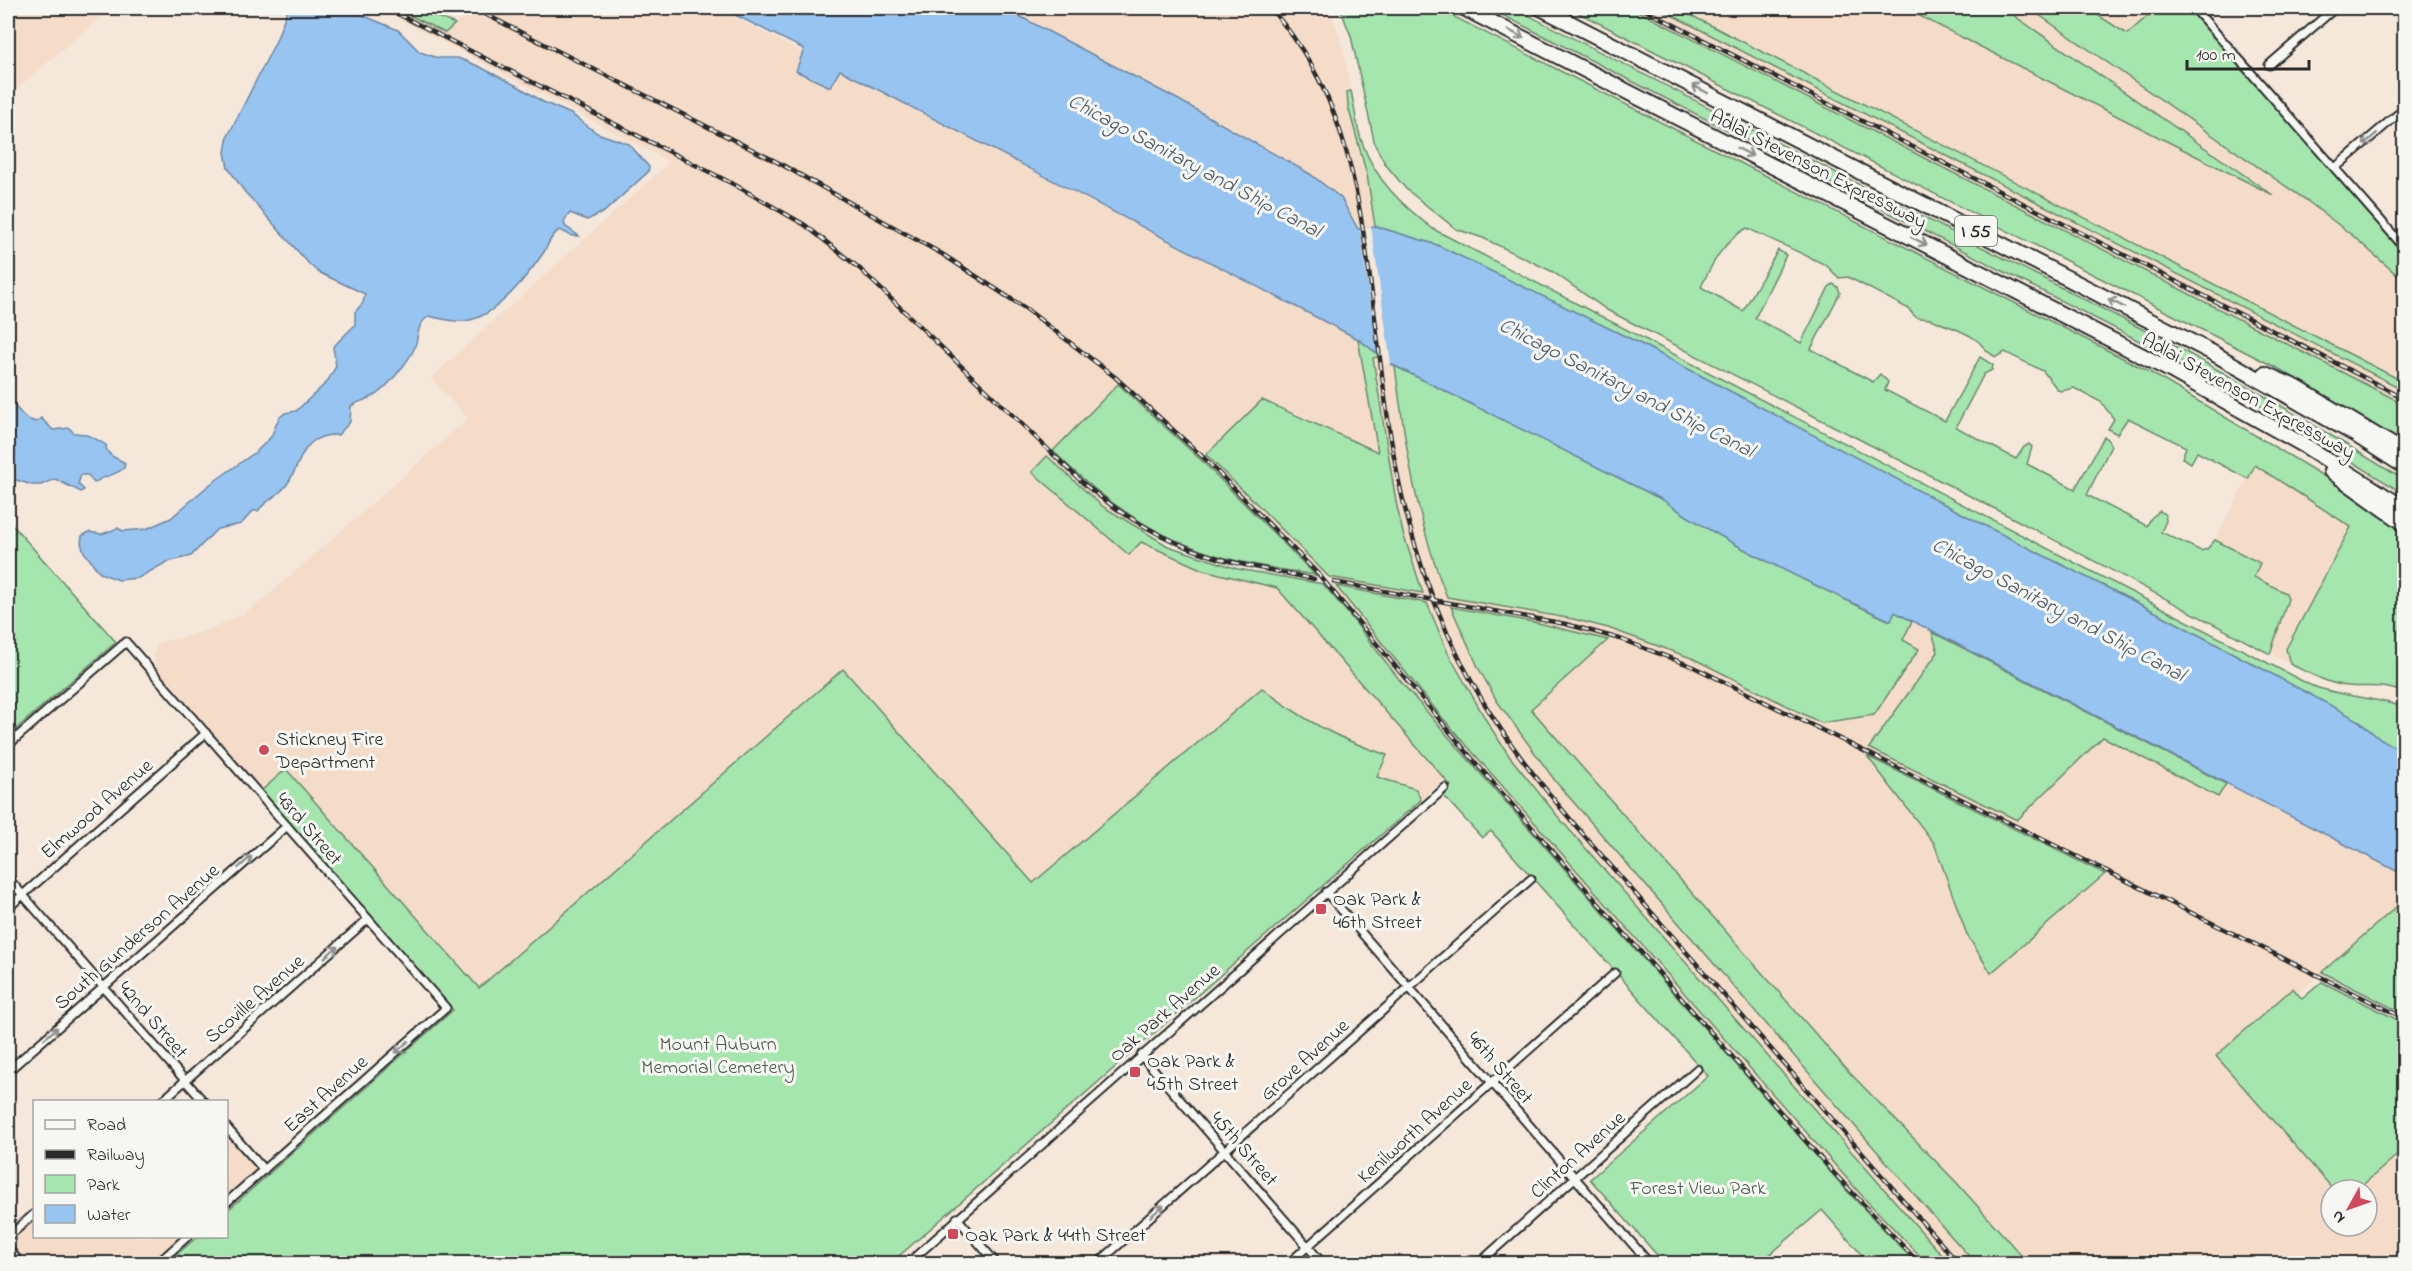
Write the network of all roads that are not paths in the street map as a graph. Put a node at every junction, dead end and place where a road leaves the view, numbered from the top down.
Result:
1 (1464, 8) edge
2 (1541, 8) edge
3 (2194, 8) edge
4 (2335, 8) edge
5 (2269, 65) dead end
6 (2404, 109) edge
7 (2335, 168) junction
8 (2404, 247) edge
9 (2213, 353) junction
10 (2248, 412) junction
11 (2404, 452) edge
12 (2404, 466) edge
13 (2404, 508) edge
14 (2404, 523) edge
15 (206, 733) junction
16 (8, 745) edge
17 (1445, 788) dead end
18 (287, 826) junction
19 (8, 878) edge
20 (1531, 879) dead end
21 (1326, 892) junction
22 (22, 895) junction
23 (8, 908) edge
24 (368, 919) junction
25 (1615, 973) dead end
26 (103, 987) junction
27 (1409, 987) junction
28 (446, 1008) joint
29 (1141, 1055) junction
30 (1697, 1069) dead end
31 (8, 1071) edge
32 (185, 1080) junction
33 (1492, 1082) junction
34 (162, 1100) edge
35 (203, 1100) edge
36 (228, 1129) edge
37 (1225, 1151) junction
38 (264, 1170) junction
39 (1575, 1177) junction
40 (228, 1201) edge
41 (33, 1215) edge
42 (957, 1218) junction
43 (8, 1238) edge
44 (186, 1238) edge
45 (1308, 1246) junction
46 (8, 1248) edge
47 (21, 1263) edge
48 (157, 1263) edge
49 (907, 1263) edge
50 (997, 1263) edge
51 (1098, 1263) edge
52 (1288, 1263) edge
53 (1323, 1263) edge
54 (1478, 1263) edge
55 (1650, 1263) edge

1 -> 10 highway, Adlai Stevenson Expressway / I 55
9 -> 2 highway, Adlai Stevenson Expressway / I 55
3 - 7 street
4 - 5 street
6 -> 7 street
7 - 8 street
9 - 11 highway
9 - 12 highway, Adlai Stevenson Expressway / I 55
10 - 13 highway, Adlai Stevenson Expressway / I 55
10 - 14 highway
15 - 16 street, 43rd Street
15 - 18 street, 43rd Street
15 - 22 street, Elmwood Avenue
17 - 21 street, Oak Park Avenue
18 - 24 street, 43rd Street
26 -> 18 street, South Gunderson Avenue
19 - 22 street, 42nd Street
20 - 27 street, Grove Avenue
21 - 27 street, 46th Street
21 - 29 street, Oak Park Avenue
22 - 23 street, Elmwood Avenue
22 - 26 street, 42nd Street
24 - 28 street, 43rd Street
32 -> 24 street, Scoville Avenue
25 - 33 street, Kenilworth Avenue
31 -> 26 street, South Gunderson Avenue
26 - 32 street, 42nd Street
27 - 33 street, 46th Street
27 - 37 street, Grove Avenue
28 -> 38 street, East Avenue
29 - 37 street, 45th Street
29 - 42 street, Oak Park Avenue
30 - 39 street, Clinton Avenue
32 - 34 street, Scoville Avenue
32 - 35 street, 42nd Street
33 - 39 street, 46th Street
33 - 45 street, Kenilworth Avenue
36 - 38 street
37 - 45 street, 45th Street
51 -> 37 street, Grove Avenue
38 - 40 street, East Avenue
39 - 54 street, Clinton Avenue
39 - 55 street, 46th Street
41 - 43 street
42 - 49 street, Oak Park Avenue
42 - 50 street
44 - 48 street
45 - 52 street, Kenilworth Avenue
45 - 53 street, 45th Street
46 - 47 street

